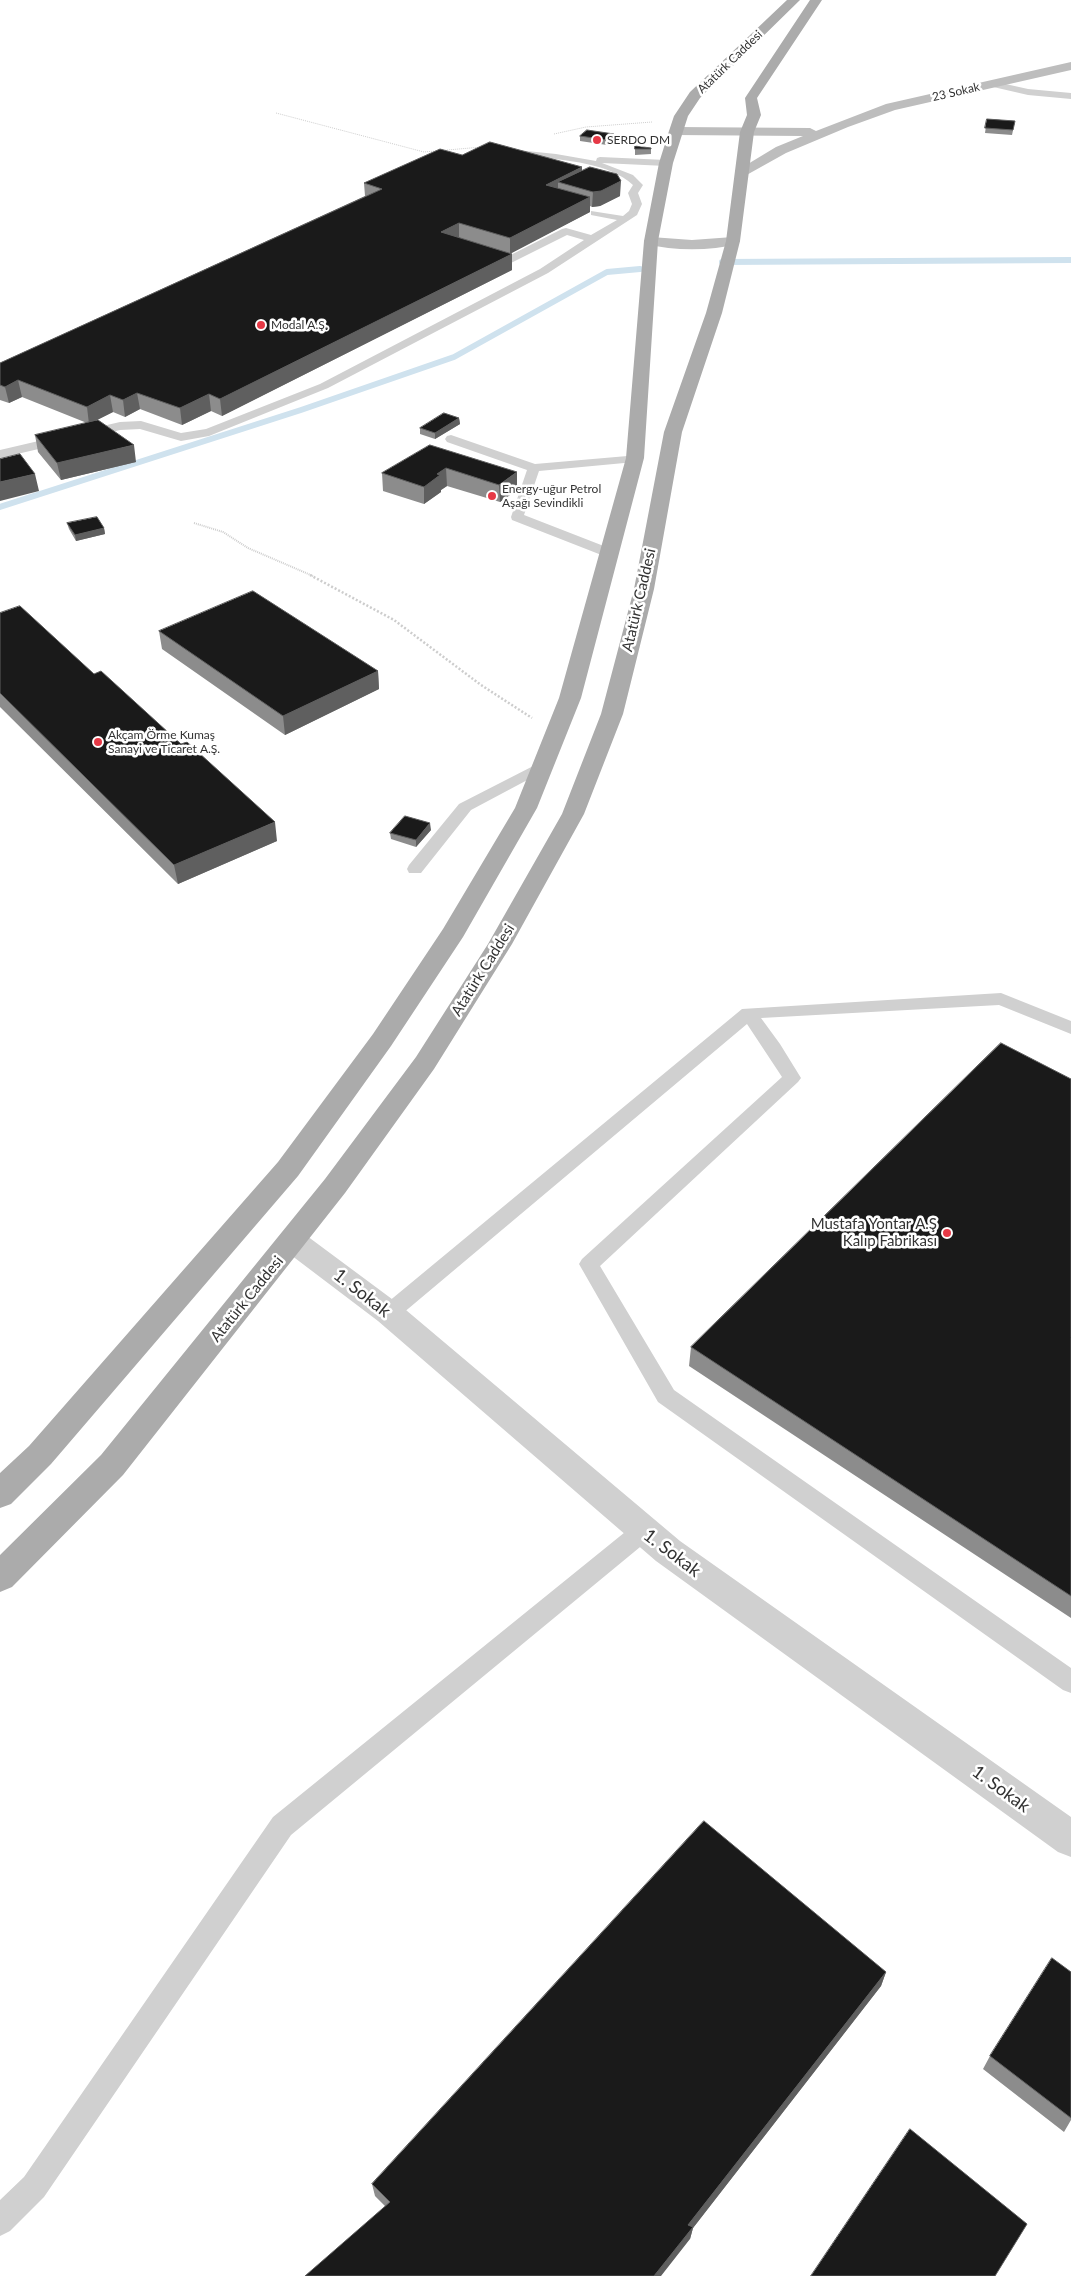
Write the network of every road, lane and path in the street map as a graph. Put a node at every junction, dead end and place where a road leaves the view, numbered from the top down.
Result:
1 (794, 0) edge
2 (816, 0) edge
3 (1071, 66) edge
4 (1008, 80) junction
5 (992, 84) junction
6 (1071, 88) edge
7 (1071, 96) edge
8 (276, 112) dead end
9 (754, 115) junction
10 (843, 124) junction
11 (678, 125) junction
12 (747, 132) junction
13 (549, 135) dead end
14 (485, 146) edge
15 (496, 152) edge
16 (570, 158) junction
17 (666, 163) junction
18 (743, 173) junction
19 (595, 212) edge
20 (625, 219) junction
21 (592, 239) junction
22 (651, 240) junction
23 (733, 241) junction
24 (484, 272) edge
25 (451, 439) dead end
26 (0, 454) edge
27 (635, 458) junction
28 (534, 468) junction
29 (194, 523) dead end
30 (609, 553) junction
31 (556, 733) junction
32 (543, 766) junction
33 (415, 868) dead end
34 (748, 1012) junction
35 (1071, 1028) edge
36 (293, 1241) junction
37 (389, 1313) junction
38 (0, 1494) edge
39 (643, 1531) junction
40 (0, 1576) edge
41 (1071, 1682) edge
42 (1071, 1839) edge
43 (0, 2221) edge

1 - 11 main road, Atatürk Caddesi
2 - 9 main road, Atatürk Caddesi
3 - 4 street, 23 Sokak
4 - 5 street, 23 Sokak
4 - 6 lane
5 - 7 lane
5 - 10 street, 23 Sokak
8 - 14 path
9 - 10 street, 23 Sokak
9 - 12 main road, Atatürk Caddesi
10 - 12 street, 23 Sokak
10 - 18 street, 23 Sokak
11 - 12 street
11 - 13 path
11 - 17 main road, Atatürk Caddesi
12 - 18 main road, Atatürk Caddesi
15 - 16 lane
16 - 17 lane
16 - 20 lane
17 - 22 main road, Atatürk Caddesi
18 - 23 main road, Atatürk Caddesi
19 - 20 lane
20 - 21 lane
21 - 24 lane
21 - 26 lane
22 - 23 street
22 - 27 main road, Atatürk Caddesi
23 - 36 main road, Atatürk Caddesi
25 - 28 lane
27 - 28 lane
27 - 30 main road, Atatürk Caddesi
28 - 30 lane
29 - 31 path
30 - 31 main road, Atatürk Caddesi
31 - 32 main road, Atatürk Caddesi
32 - 33 lane
32 - 38 main road, Atatürk Caddesi
34 - 35 lane
34 - 37 lane
34 - 41 lane
36 - 37 street, 1. Sokak
36 - 40 main road, Atatürk Caddesi
37 - 39 street, 1. Sokak
39 - 42 street, 1. Sokak
39 - 43 lane

